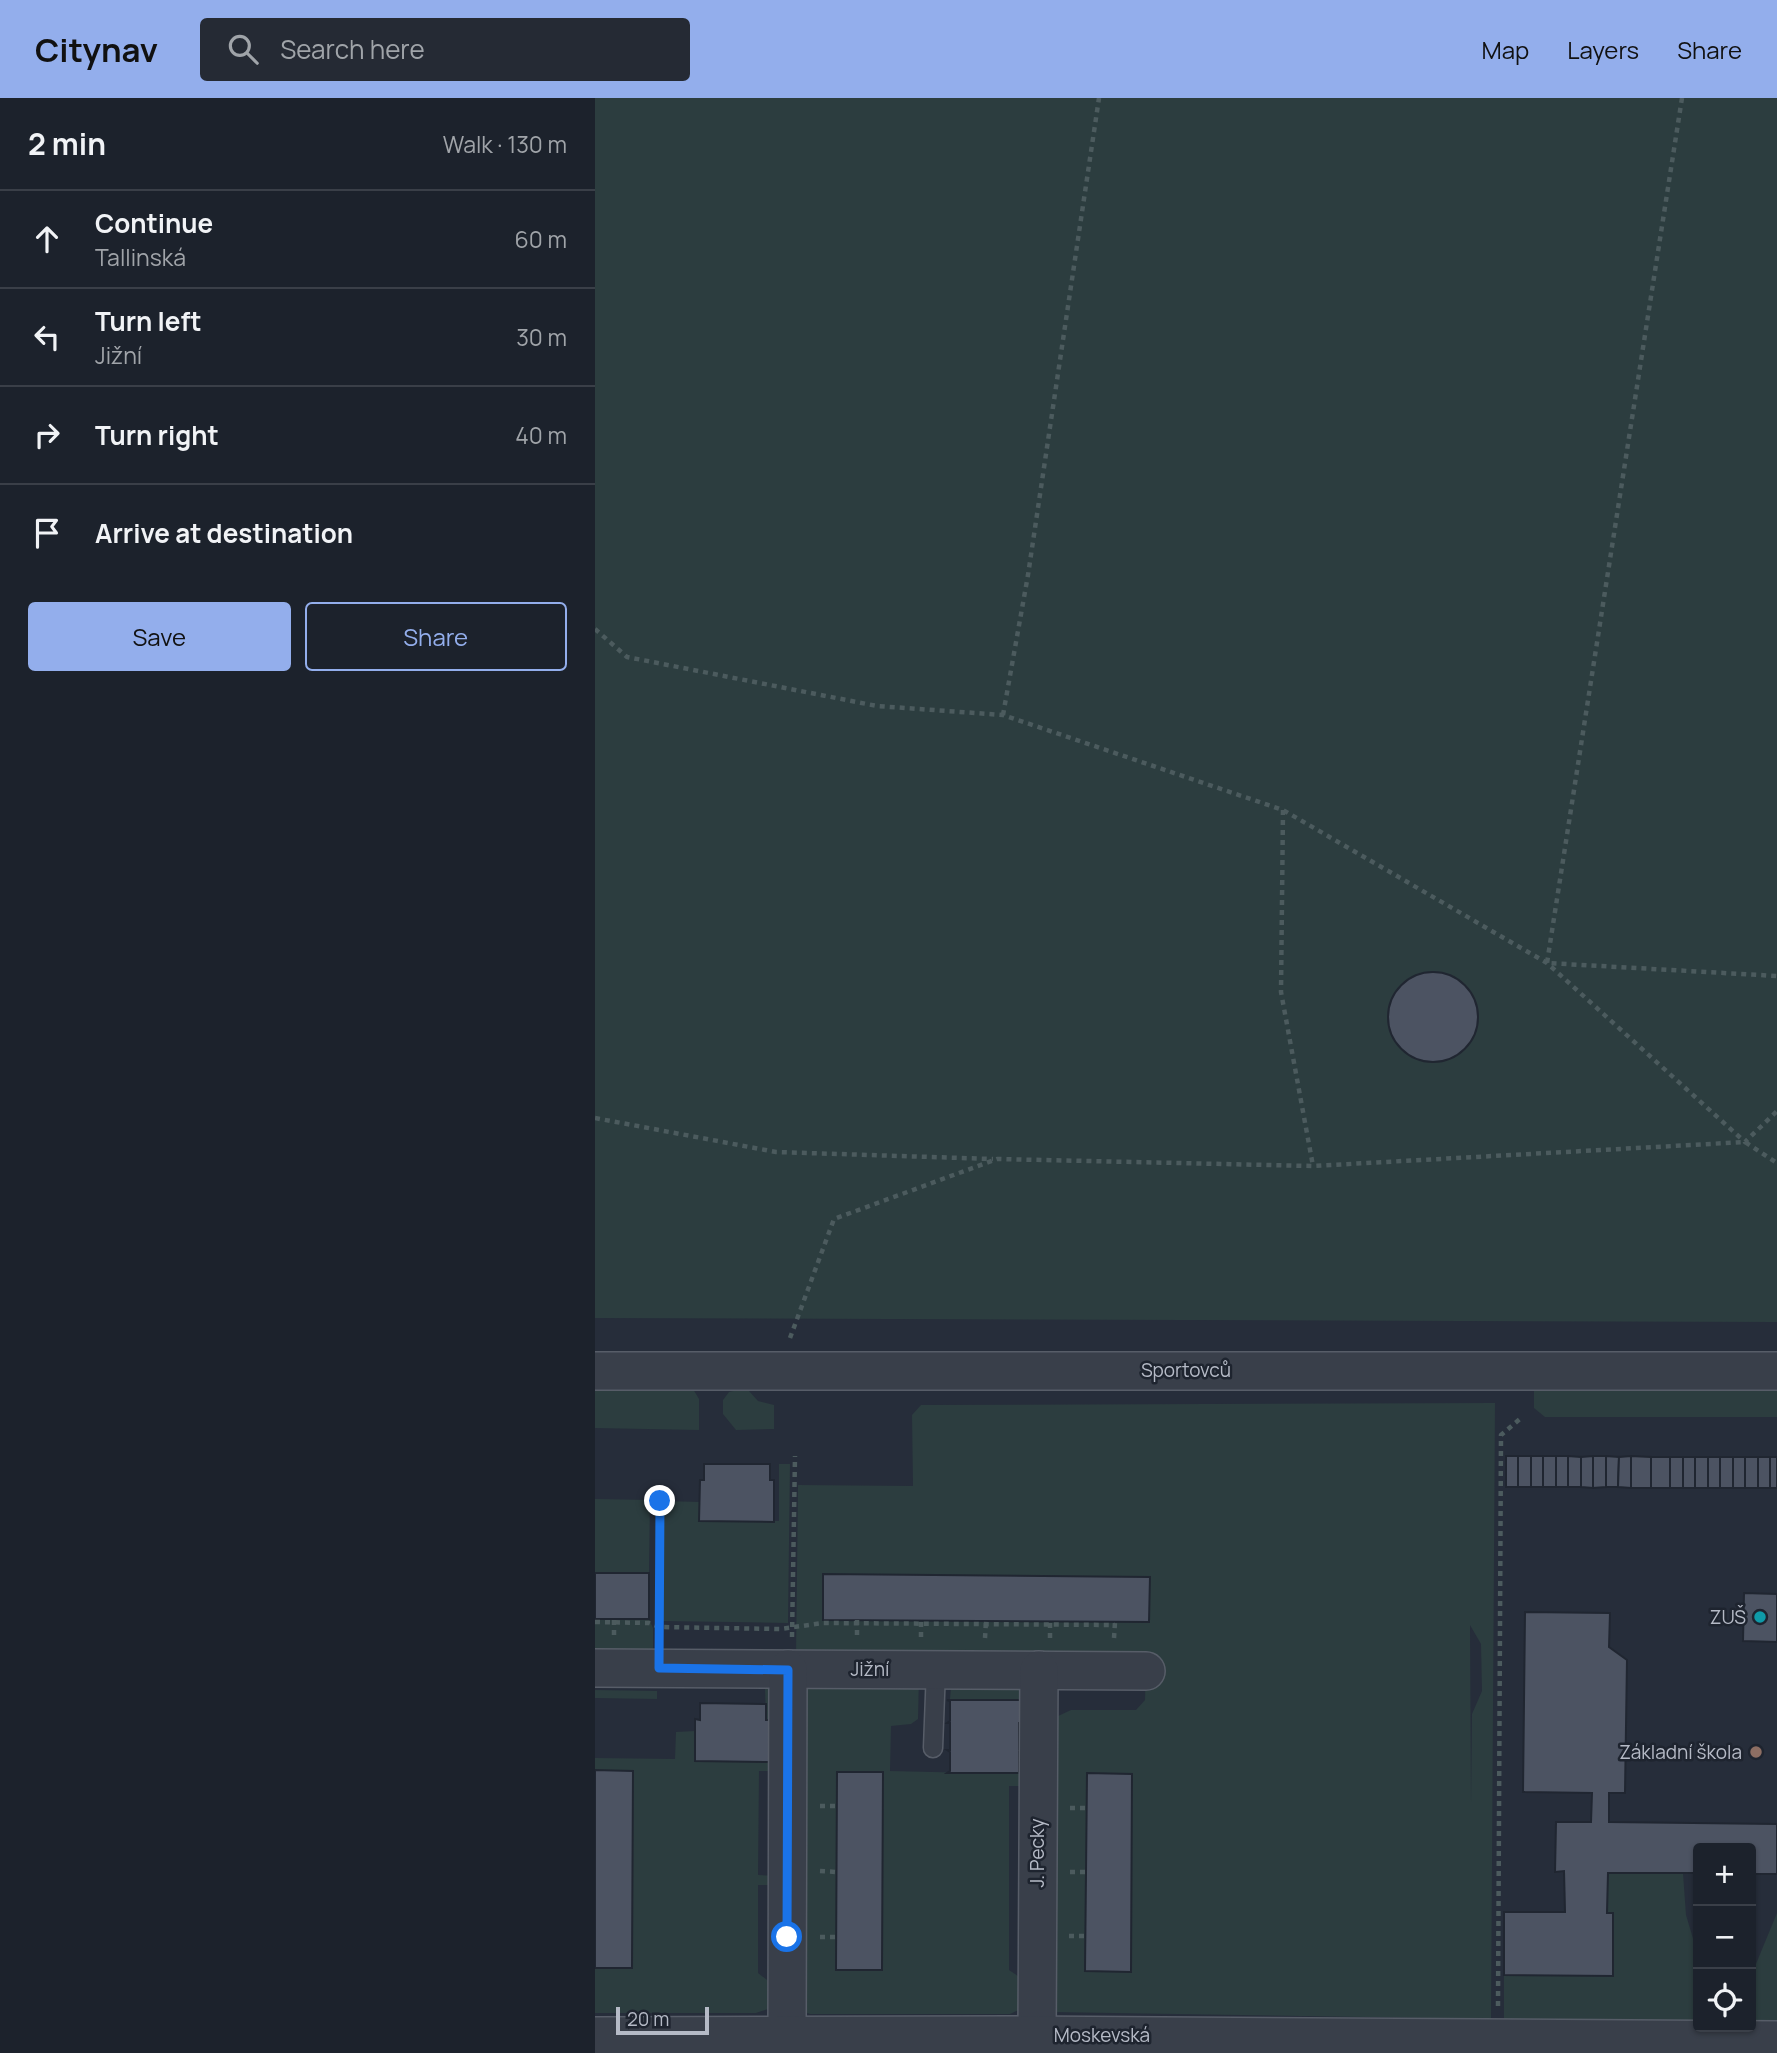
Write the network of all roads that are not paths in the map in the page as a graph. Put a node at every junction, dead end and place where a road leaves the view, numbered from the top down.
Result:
1 (595, 1371) edge
2 (1777, 1371) edge
3 (595, 1668) edge
4 (790, 1669) junction
5 (936, 1670) junction
6 (1039, 1670) junction
7 (1146, 1671) dead end
8 (933, 1748) dead end
9 (787, 2034) junction
10 (1037, 2035) junction
11 (595, 2036) edge
12 (1777, 2040) edge

1 - 2 street, Sportovců
3 - 4 street, Jižní
4 - 5 street, Jižní
4 - 9 street
5 - 6 street, Jižní
5 - 8 lane
6 - 7 street, Jižní
6 - 10 street, J. Pecky
9 - 10 street, Moskevská
9 - 11 street, Moskevská
10 - 12 street, Moskevská

